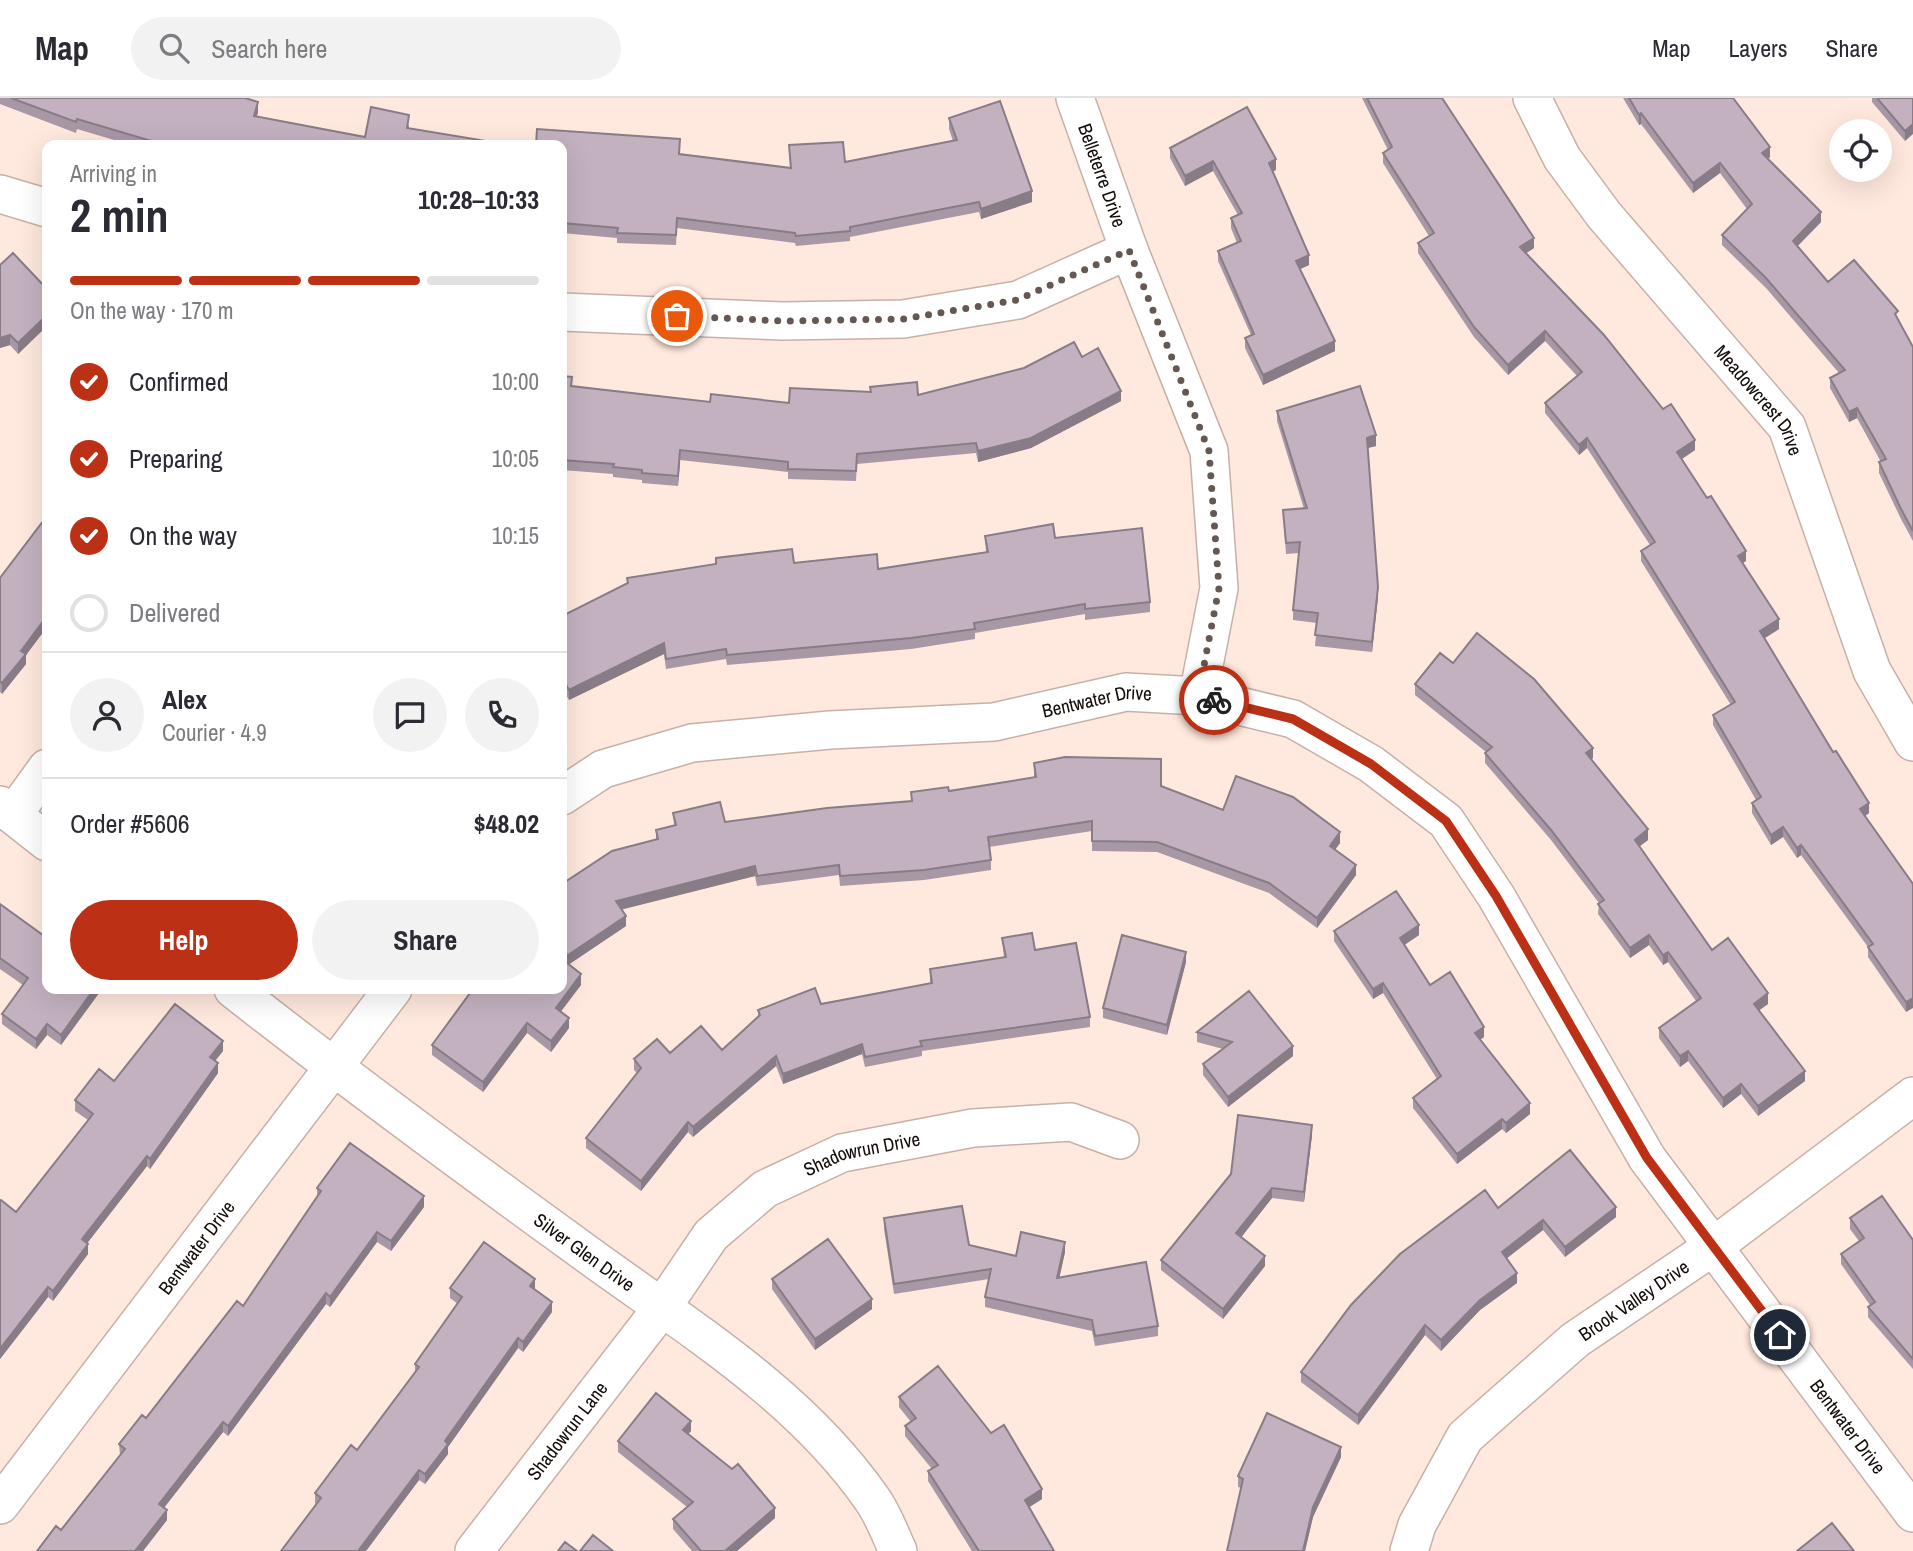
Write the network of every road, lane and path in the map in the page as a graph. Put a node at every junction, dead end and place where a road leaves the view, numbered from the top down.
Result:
1 (1076, 98) edge
2 (1532, 98) edge
3 (0, 194) edge
4 (42, 207) edge
5 (1129, 250) junction
6 (567, 312) edge
7 (1198, 696) junction
8 (1913, 742) edge
9 (42, 773) edge
10 (567, 793) edge
11 (6, 810) edge
12 (42, 838) edge
13 (239, 994) edge
14 (389, 994) edge
15 (333, 1068) junction
16 (1913, 1096) edge
17 (1119, 1140) dead end
18 (1714, 1246) junction
19 (661, 1309) junction
20 (0, 1505) edge
21 (1913, 1513) edge
22 (474, 1551) edge
23 (898, 1551) edge
24 (1409, 1551) edge

1 - 5 street, Belleterre Drive
2 - 8 street, Meadowcrest Drive
3 - 4 street
5 - 6 street
5 - 7 street, Belleterre Drive
7 - 10 street, Bentwater Drive
7 - 18 street, Bentwater Drive
9 - 11 street
11 - 12 street
13 - 15 street, Silver Glen Drive
14 - 15 street, Bentwater Drive
15 - 19 street, Silver Glen Drive
15 - 20 street, Bentwater Drive
16 - 18 street, Brook Valley Drive
17 - 19 street, Shadowrun Drive
18 - 21 street, Bentwater Drive
18 - 24 street, Brook Valley Drive
19 - 22 street, Shadowrun Lane
19 - 23 street, Silver Glen Drive

